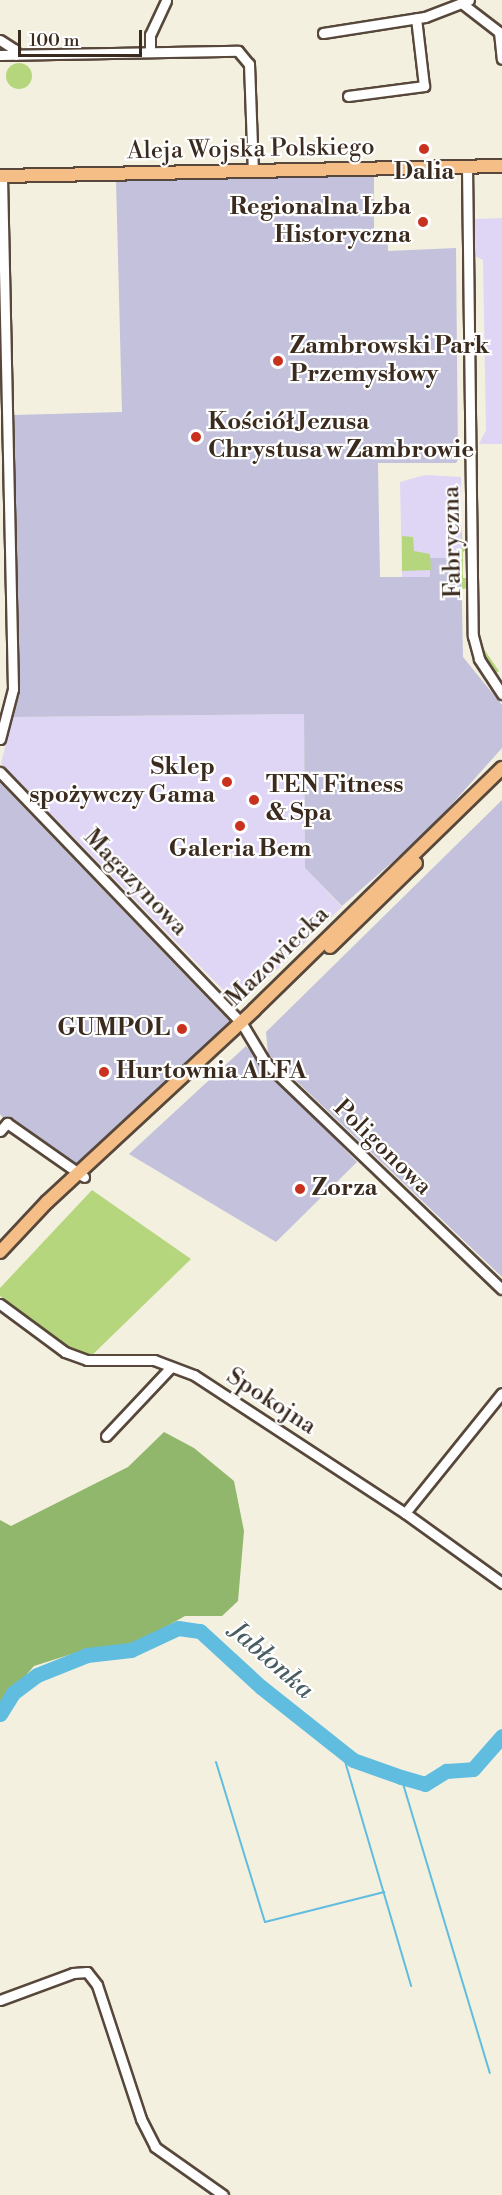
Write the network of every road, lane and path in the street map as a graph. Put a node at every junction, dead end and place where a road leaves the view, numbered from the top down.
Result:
1 (166, 0) edge
2 (467, 2) edge
3 (416, 18) junction
4 (323, 33) dead end
5 (0, 40) edge
6 (150, 52) junction
7 (16, 55) junction
8 (0, 56) edge
9 (502, 58) edge
10 (348, 96) dead end
11 (467, 166) junction
12 (502, 166) edge
13 (253, 171) junction
14 (1, 176) edge
15 (502, 694) edge
16 (0, 739) edge
17 (502, 768) edge
18 (0, 772) edge
19 (502, 777) edge
20 (243, 1025) junction
21 (0, 1131) edge
22 (82, 1174) junction
23 (0, 1252) edge
24 (502, 1289) edge
25 (0, 1304) edge
26 (171, 1367) junction
27 (502, 1393) edge
28 (106, 1436) dead end
29 (405, 1513) junction
30 (502, 1582) edge
31 (0, 2000) edge
32 (223, 2195) edge

1 - 6 street
2 - 3 street
2 - 9 street
3 - 4 street
3 - 10 street
5 - 7 street
6 - 7 street
6 - 13 street
7 - 8 street
11 - 12 main road, Aleja Wojska Polskiego
11 - 13 main road, Aleja Wojska Polskiego
11 - 15 street, Fabryczna
13 - 14 main road, Aleja Wojska Polskiego
14 - 16 street
17 - 20 main road, Mazowiecka
18 - 20 street, Magazynowa
19 - 20 main road, Mazowiecka
20 - 22 main road, Mazowiecka
20 - 24 street, Poligonowa
21 - 22 street
22 - 23 main road, Mazowiecka
25 - 26 street, Spokojna
26 - 28 street
26 - 29 street, Spokojna
27 - 29 street
29 - 30 street, Spokojna
31 - 32 street

